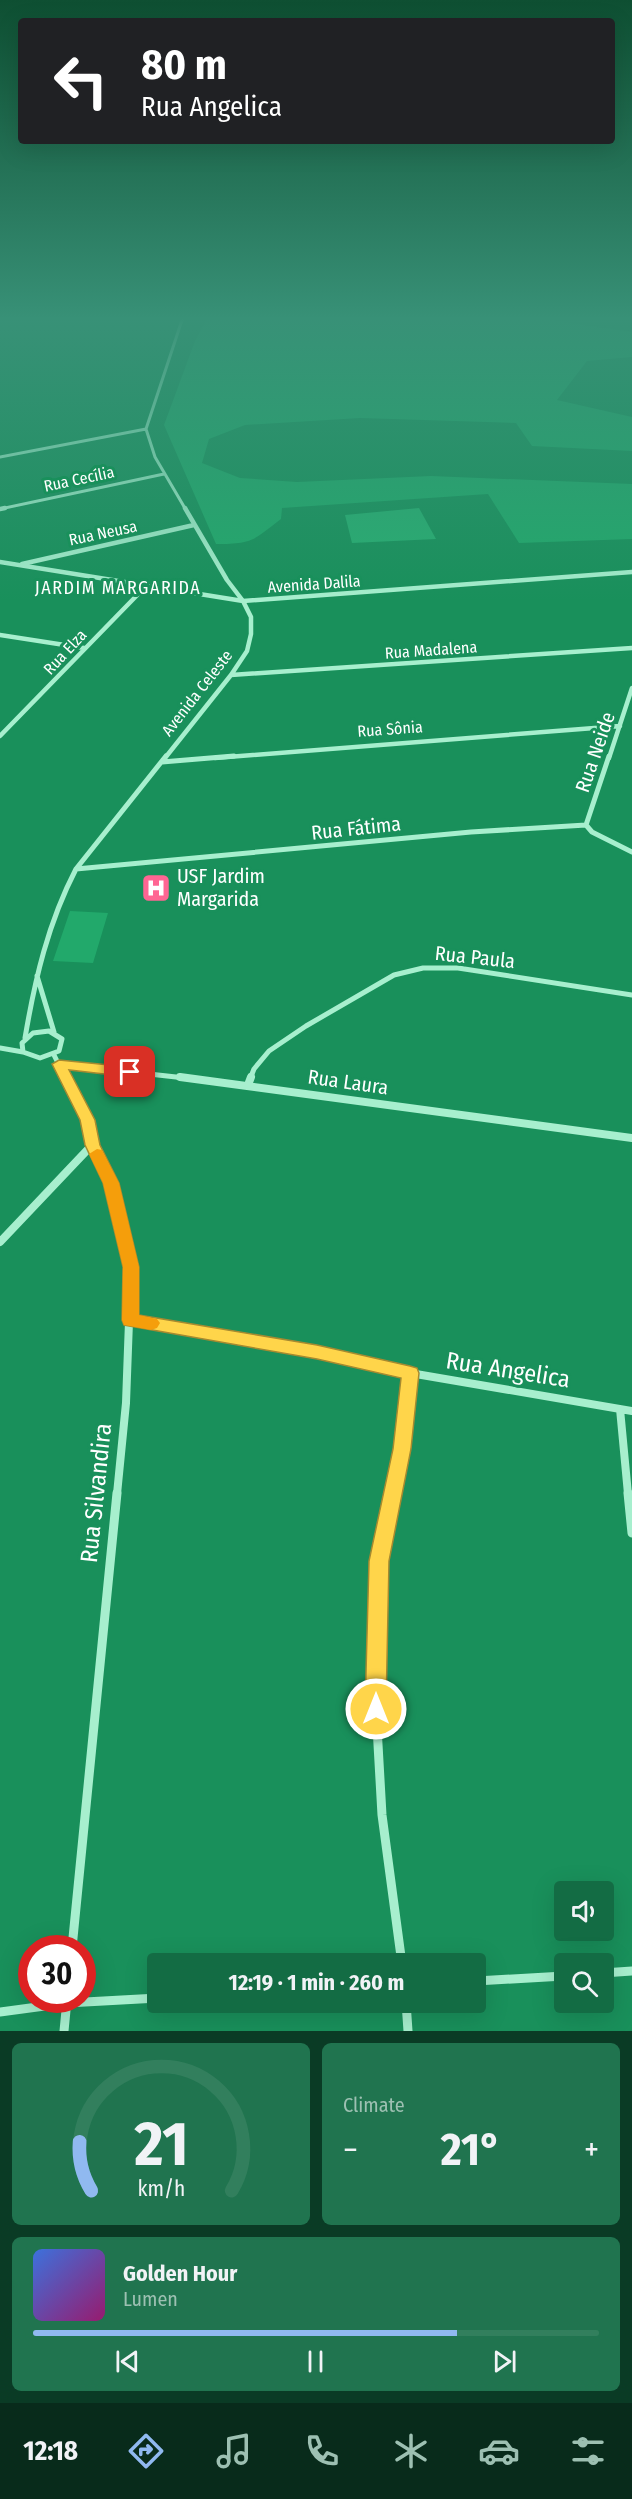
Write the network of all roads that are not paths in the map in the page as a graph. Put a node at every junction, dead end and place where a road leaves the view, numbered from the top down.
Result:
1 (152, 412) edge
2 (146, 429) junction
3 (0, 457) edge
4 (164, 474) junction
5 (0, 509) edge
6 (194, 525) junction
7 (0, 562) edge
8 (16, 565) junction
9 (632, 572) edge
10 (147, 585) junction
11 (243, 601) junction
12 (0, 635) edge
13 (84, 648) junction
14 (632, 648) edge
15 (231, 675) junction
16 (632, 688) edge
17 (620, 726) junction
18 (0, 736) edge
19 (162, 762) junction
20 (586, 825) junction
21 (632, 852) edge
22 (76, 869) junction
23 (36, 972) junction
24 (632, 995) edge
25 (54, 1032) junction
26 (25, 1038) junction
27 (0, 1048) edge
28 (23, 1052) junction
29 (54, 1055) junction
30 (59, 1064) junction
31 (248, 1085) junction
32 (632, 1138) edge
33 (93, 1145) junction
34 (0, 1242) edge
35 (130, 1320) junction
36 (410, 1373) junction
37 (620, 1409) junction
38 (632, 1411) edge
39 (632, 1533) edge
40 (73, 1935) edge
41 (401, 1953) edge
42 (632, 1971) edge
43 (614, 1972) edge
44 (554, 1977) edge
45 (486, 1980) edge
46 (147, 1998) edge
47 (96, 2000) edge
48 (18, 2009) edge
49 (0, 2012) edge
50 (66, 2013) edge
51 (407, 2013) edge
52 (64, 2031) edge
53 (408, 2031) edge

1 - 2 street
2 - 3 street
2 - 4 street, Avenida Celeste
4 - 5 street, Rua Cecília
4 - 6 street, Avenida Celeste
6 - 8 street, Rua Neusa
6 - 11 street, Avenida Celeste
7 - 8 street, Avenida Dalila
8 - 10 street, Avenida Dalila
9 - 11 street, Avenida Dalila
10 - 11 street, Avenida Dalila
10 - 13 street, Rua Elza
11 - 15 street, Avenida Celeste
12 - 13 street
13 - 18 street, Rua Elza
14 - 15 street, Rua Madalena
15 - 19 street, Avenida Celeste
16 - 17 street, Rua Neide
17 - 19 street, Rua Sônia
17 - 20 street, Rua Neide
19 - 22 street, Avenida Celeste
20 - 21 street
20 - 22 street, Rua Fátima
22 - 23 street, Avenida Celeste
23 - 25 street
23 - 26 street, Avenida Celeste
24 - 31 street, Rua Paula
25 - 26 street
25 - 29 street
26 - 28 street
27 - 28 street
28 - 29 street
29 - 30 street, Rua Silvandira
30 - 31 street, Rua Laura
30 - 33 street, Rua Silvandira
31 - 32 street, Rua Laura
33 - 34 street
33 - 35 street, Rua Silvandira
35 - 36 street, Rua Angelica
35 - 40 street, Rua Silvandira
36 - 37 street, Rua Angelica
36 - 41 street
37 - 38 street, Rua Angelica
37 - 39 street
42 - 43 street
44 - 45 street
46 - 47 street
48 - 49 street
50 - 52 street
51 - 53 street

